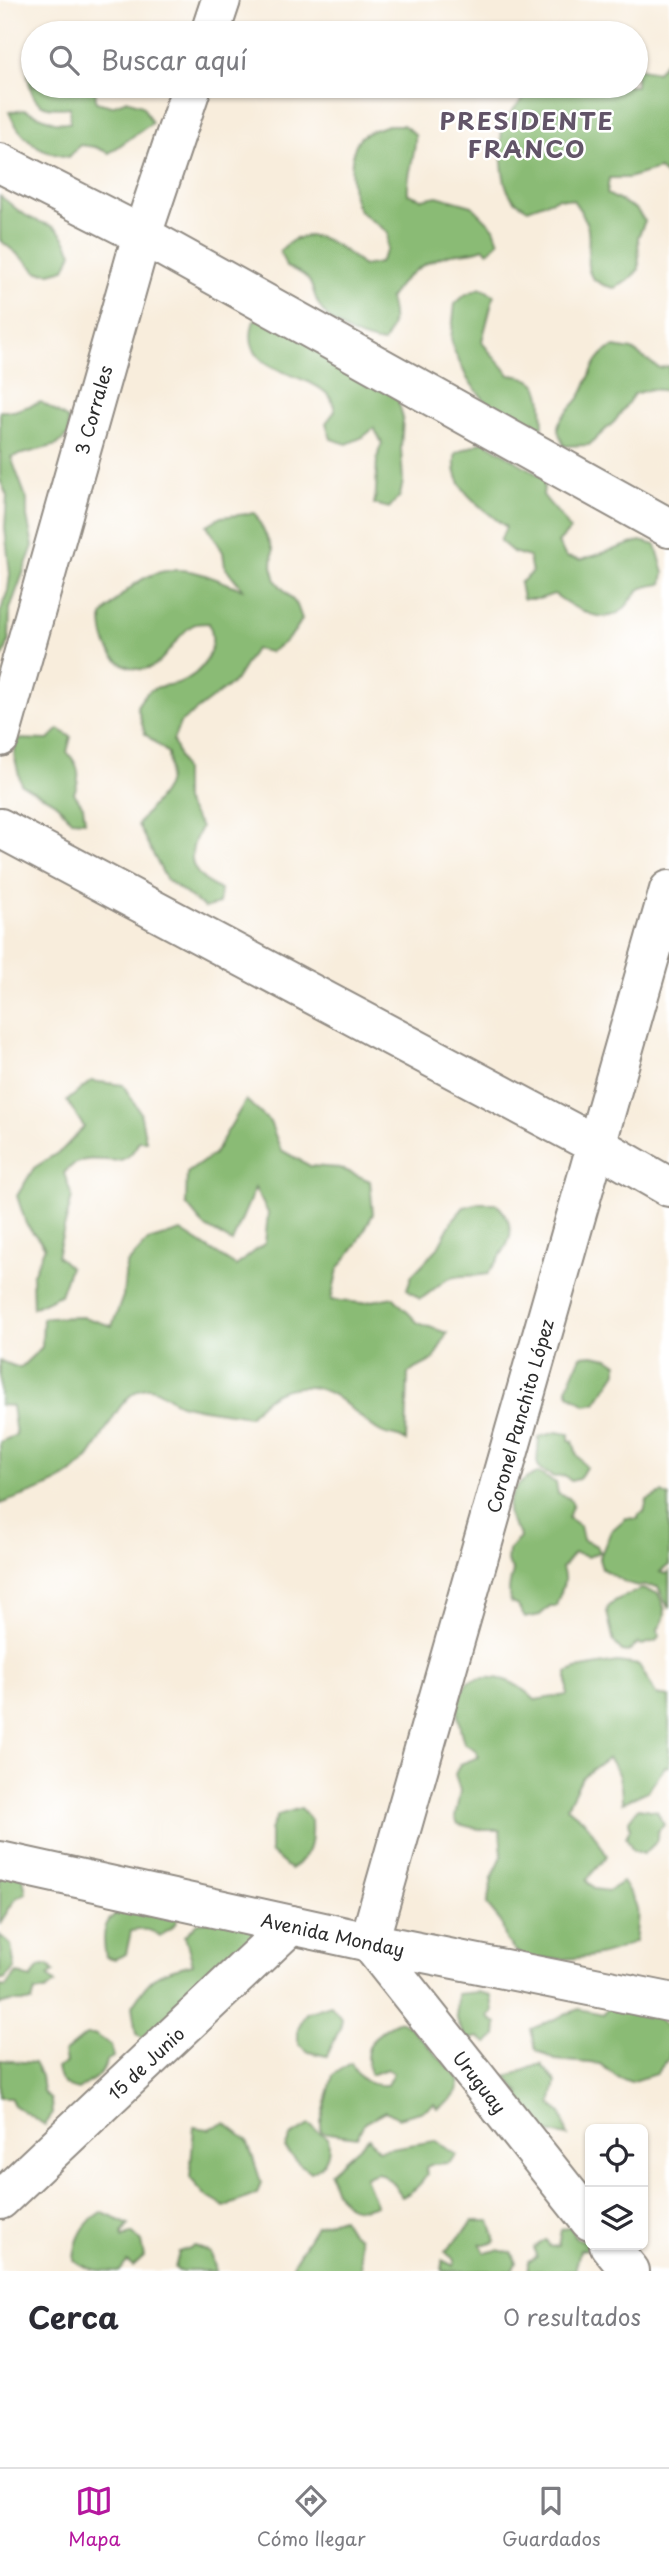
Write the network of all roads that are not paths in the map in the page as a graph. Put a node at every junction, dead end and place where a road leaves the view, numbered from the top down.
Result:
1 (221, 0) edge
2 (214, 21) edge
3 (188, 98) edge
4 (0, 163) edge
5 (142, 235) junction
6 (669, 528) edge
7 (0, 737) edge
8 (0, 828) edge
9 (669, 890) edge
10 (596, 1145) junction
11 (669, 1188) edge
12 (0, 1861) edge
13 (291, 1925) junction
14 (369, 1942) junction
15 (669, 2002) edge
16 (0, 2200) edge
17 (585, 2215) edge
18 (613, 2250) edge
19 (630, 2271) edge

1 - 2 street
3 - 5 street, 3 Corrales
4 - 5 street
5 - 6 street
5 - 7 street, 3 Corrales
8 - 10 street
9 - 10 street, Coronel Panchito López
10 - 11 street
10 - 14 street, Coronel Panchito López
12 - 13 street, Avenida Monday
13 - 14 street, Avenida Monday
13 - 16 street, 15 de Junio
14 - 15 street, Avenida Monday
14 - 17 street, Uruguay
18 - 19 street

